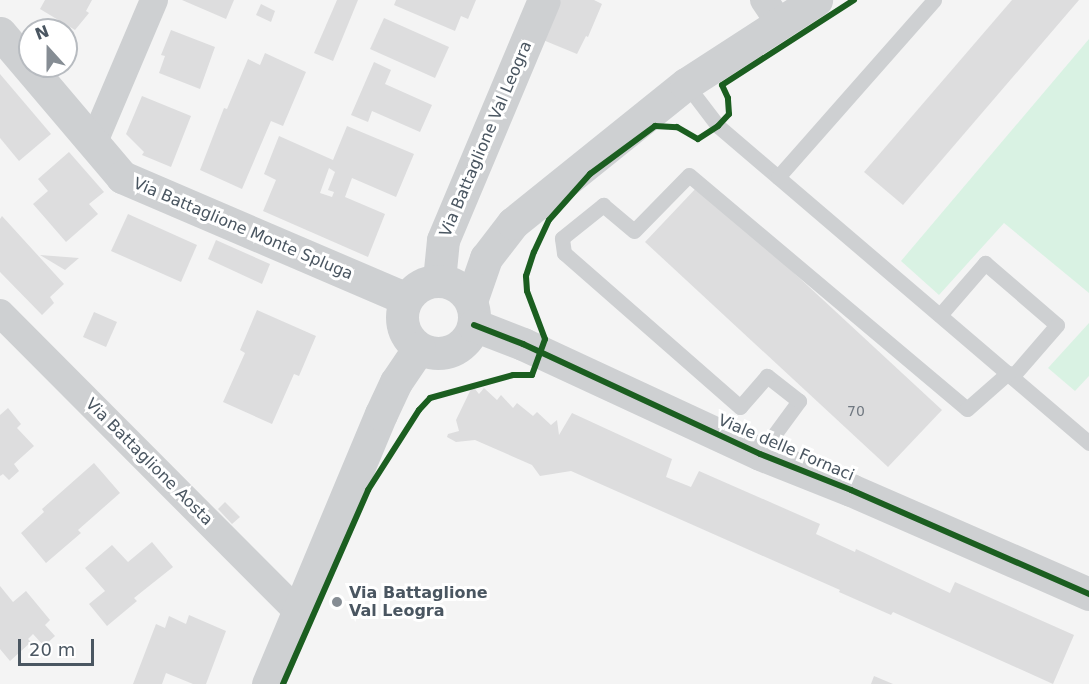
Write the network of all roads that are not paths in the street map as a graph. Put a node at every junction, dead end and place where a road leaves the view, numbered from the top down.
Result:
1 (154, 0) edge
2 (544, 0) edge
3 (816, 0) edge
4 (934, 0) edge
5 (772, 12) edge
6 (0, 33) edge
7 (686, 84) junction
8 (93, 144) junction
9 (778, 177) junction
10 (439, 280) junction
11 (406, 299) junction
12 (0, 313) edge
13 (472, 313) junction
14 (940, 315) junction
15 (419, 348) junction
16 (1010, 375) junction
17 (1089, 442) edge
18 (760, 454) junction
19 (1089, 594) edge
20 (297, 611) junction
21 (268, 684) edge

1 - 8 street
2 - 10 street, Via Battaglione Val Leogra
3 - 5 street
4 - 9 lane
5 - 7 street
6 - 8 street, Via Battaglione Monte Spluga
7 - 9 lane
7 - 13 street
8 - 11 street, Via Battaglione Monte Spluga
9 - 14 lane
10 - 11 street
10 - 13 street
11 - 15 street
12 - 20 street, Via Battaglione Aosta
13 - 15 street
13 - 18 street, Viale delle Fornaci
14 - 16 lane
14 - 16 lane
15 - 20 street
16 - 17 lane
16 - 18 lane
18 - 19 street, Viale delle Fornaci
20 - 21 street

